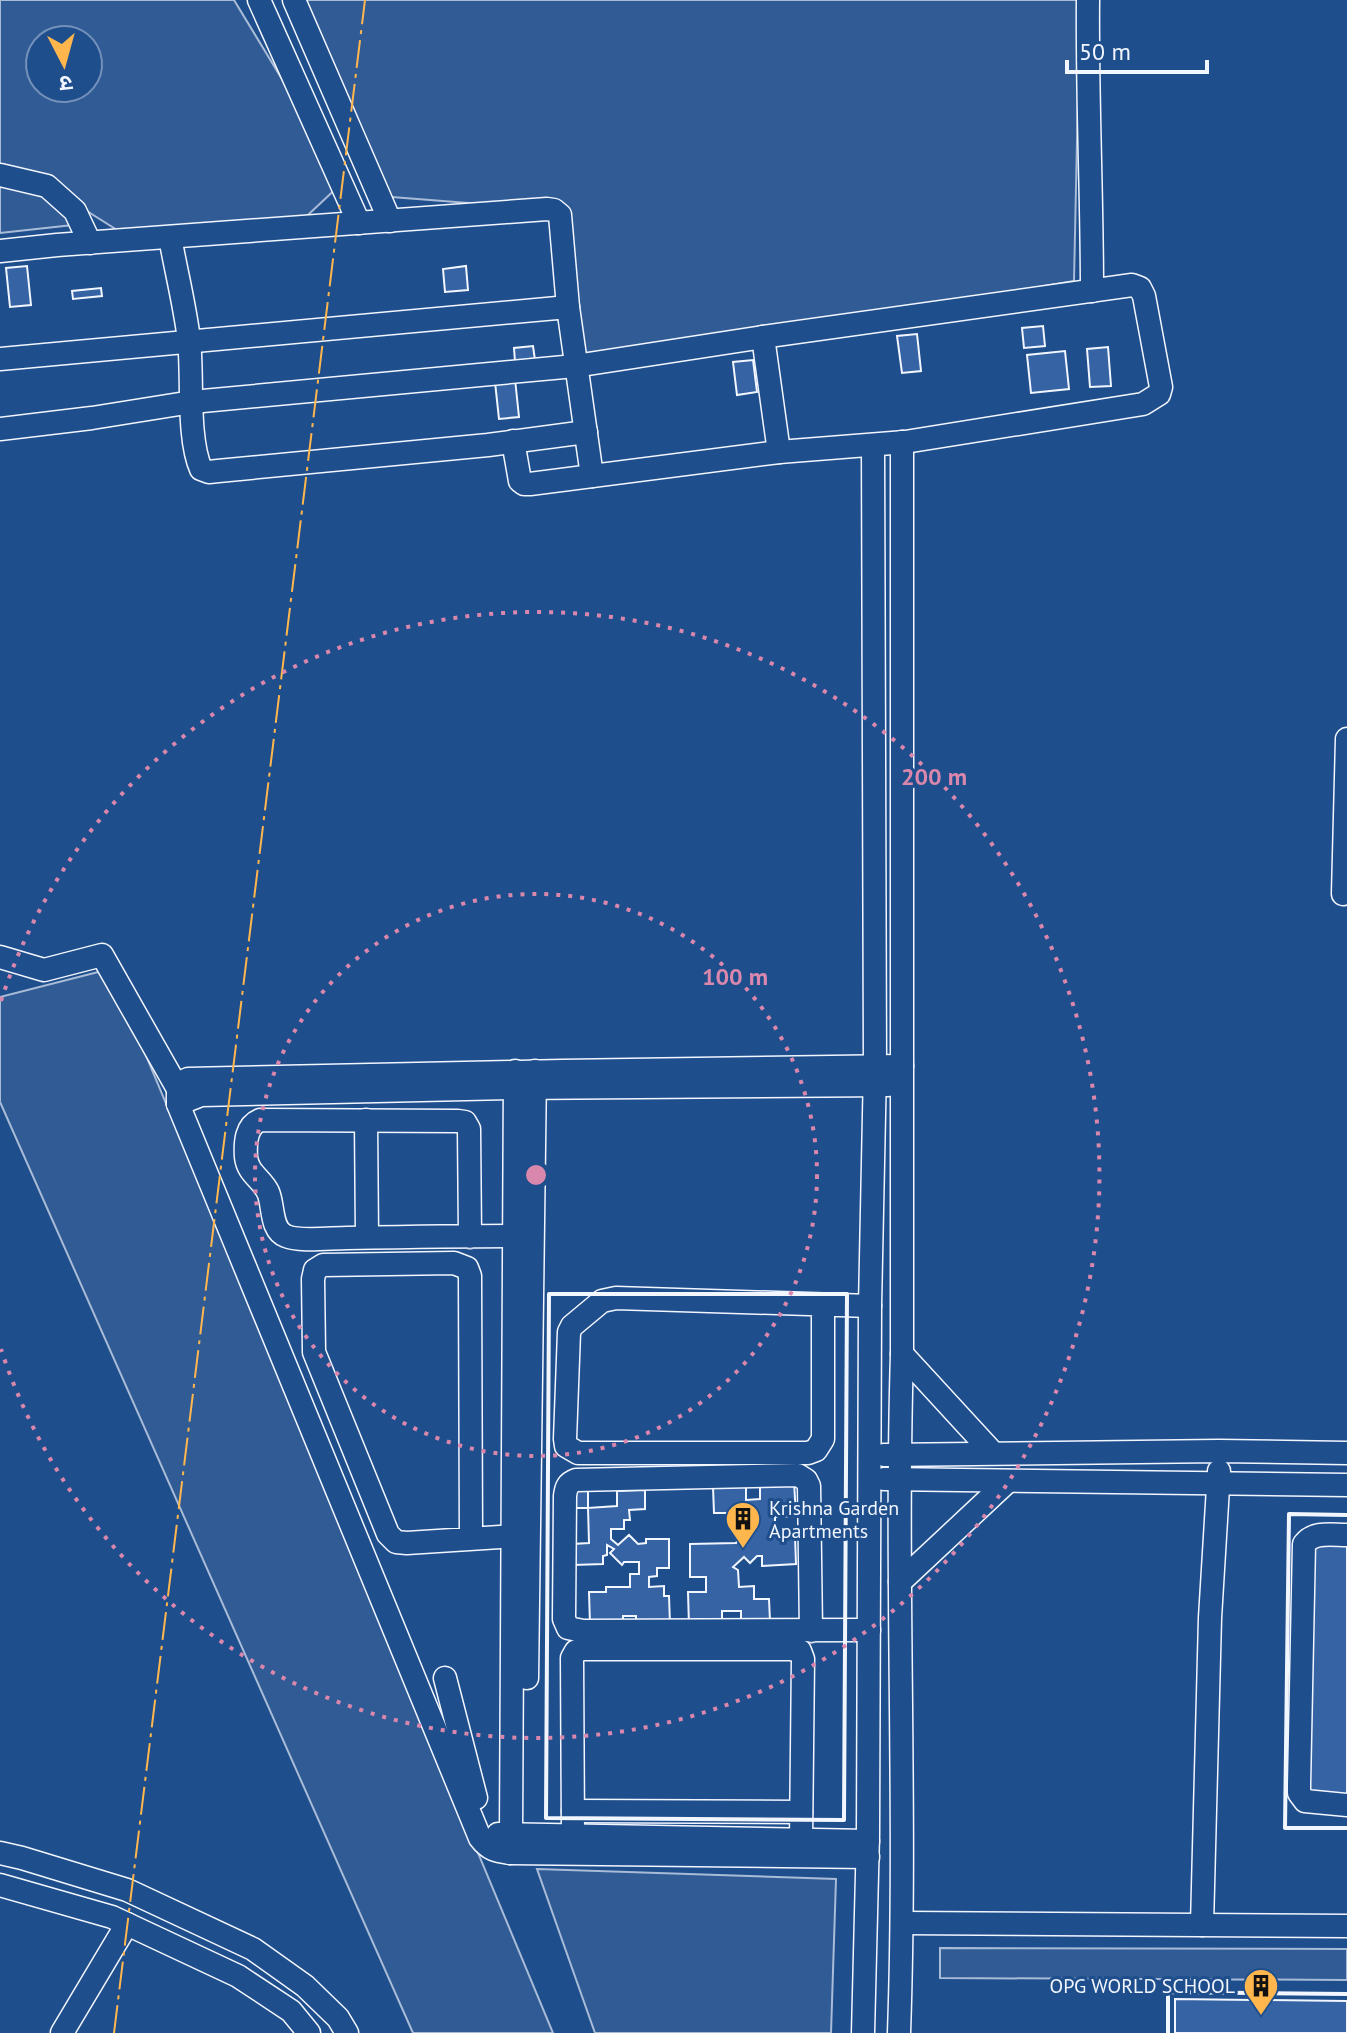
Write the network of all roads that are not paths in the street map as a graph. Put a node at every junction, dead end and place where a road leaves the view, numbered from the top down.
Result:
1 (259, 0) edge
2 (294, 0) edge
3 (1088, 0) edge
4 (0, 175) edge
5 (390, 221) junction
6 (359, 223) junction
7 (170, 237) junction
8 (90, 243) junction
9 (0, 251) edge
10 (1092, 291) junction
11 (568, 307) junction
12 (763, 337) junction
13 (189, 341) junction
14 (0, 359) edge
15 (575, 366) junction
16 (192, 402) junction
17 (0, 429) edge
18 (586, 432) junction
19 (513, 441) junction
20 (902, 442) junction
21 (873, 445) junction
22 (779, 452) junction
23 (592, 476) junction
24 (1347, 739) edge
25 (1343, 894) dead end
26 (0, 957) edge
27 (875, 1076) junction
28 (902, 1076) junction
29 (525, 1080) junction
30 (178, 1097) junction
31 (366, 1120) junction
32 (513, 1236) junction
33 (367, 1237) junction
34 (470, 1237) junction
35 (823, 1306) junction
36 (870, 1306) junction
37 (902, 1354) junction
38 (1219, 1451) junction
39 (993, 1453) junction
40 (1347, 1453) edge
41 (869, 1455) junction
42 (899, 1455) junction
43 (869, 1479) junction
44 (899, 1480) junction
45 (1008, 1481) junction
46 (1219, 1485) junction
47 (1347, 1485) edge
48 (1347, 1535) edge
49 (512, 1536) junction
50 (471, 1539) junction
51 (900, 1582) junction
52 (528, 1627) junction
53 (568, 1628) junction
54 (869, 1630) junction
55 (811, 1631) junction
56 (445, 1678) dead end
57 (1347, 1805) edge
58 (573, 1811) junction
59 (801, 1812) junction
60 (573, 1836) junction
61 (801, 1840) junction
62 (515, 1841) junction
63 (868, 1849) junction
64 (0, 1853) edge
65 (82, 1876) junction
66 (0, 1885) edge
67 (73, 1906) junction
68 (903, 1923) junction
69 (127, 1924) junction
70 (1202, 1925) junction
71 (1347, 1926) edge
72 (62, 2033) edge
73 (309, 2033) edge
74 (347, 2033) edge
75 (863, 2033) edge
76 (899, 2033) edge

1 - 6 street
2 - 5 street
3 - 10 street
4 - 8 street
5 - 6 street
5 - 11 street
6 - 7 street
7 - 8 street
7 - 13 street
8 - 9 street
10 - 12 street
10 - 20 street
11 - 13 street
11 - 15 street
12 - 15 street
12 - 22 street
13 - 14 street
13 - 16 street
15 - 16 street
15 - 18 street
16 - 17 street
16 - 19 street
18 - 19 street
18 - 23 street
19 - 23 street
20 - 21 street
20 - 28 street
21 - 22 street
21 - 27 street
22 - 23 street
24 - 25 street
26 - 30 street
27 - 28 street
27 - 29 street
27 - 36 street
28 - 37 street
29 - 30 street
29 - 32 street
29 - 52 street
30 - 62 street
31 - 33 street
31 - 33 street
31 - 34 street
32 - 34 street
32 - 49 street
33 - 34 street
35 - 35 street
35 - 36 street
36 - 41 street
37 - 39 street
37 - 42 street
38 - 39 street
38 - 40 street
38 - 46 street
39 - 42 street
41 - 42 street
41 - 43 street
42 - 44 street
43 - 44 street
43 - 54 street
44 - 45 street
44 - 51 street
45 - 46 street
45 - 51 street
46 - 47 street
46 - 70 street
48 - 57 street
49 - 50 street
49 - 62 street
50 - 50 street
51 - 68 street
52 - 53 street
52 - 62 street
53 - 55 street
53 - 55 street
54 - 55 street
54 - 63 street
56 - 62 street
58 - 59 street
58 - 59 street
58 - 60 street
59 - 61 street
60 - 61 street
60 - 62 street
61 - 63 street
62 - 63 street
63 - 75 street
64 - 65 street
65 - 67 street
65 - 74 street
66 - 67 street
67 - 69 street
68 - 70 street
68 - 76 street
69 - 72 street
69 - 73 street
70 - 71 street

